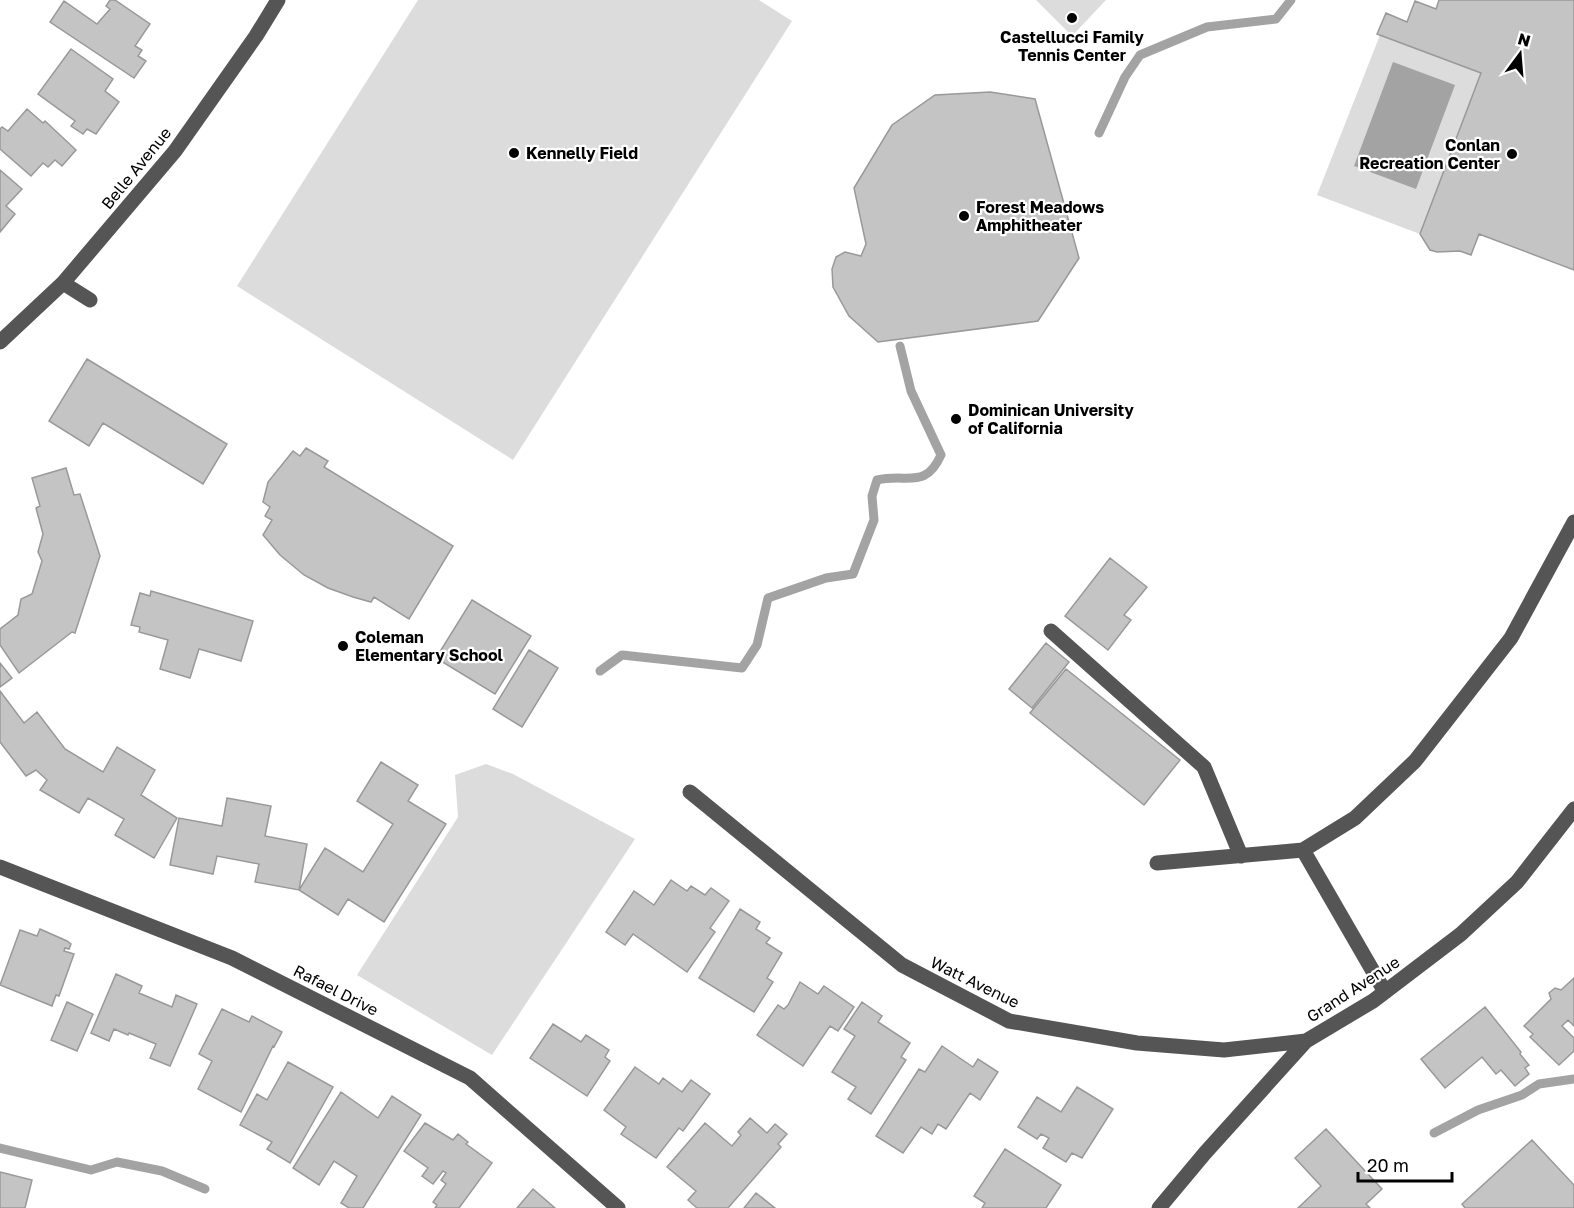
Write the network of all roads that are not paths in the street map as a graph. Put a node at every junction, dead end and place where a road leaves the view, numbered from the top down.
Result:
1 (278, 0) edge
2 (63, 283) junction
3 (90, 300) dead end
4 (0, 342) edge
5 (1574, 522) edge
6 (1051, 631) dead end
7 (690, 792) dead end
8 (1574, 809) edge
9 (1303, 850) junction
10 (1241, 856) junction
11 (1157, 863) dead end
12 (0, 867) edge
13 (1385, 992) junction
14 (1306, 1041) junction
15 (618, 1208) edge
16 (1159, 1208) edge

1 - 2 street, Belle Avenue
2 - 3 street
2 - 4 street, Belle Avenue
5 - 9 street
6 - 10 street
7 - 14 street, Watt Avenue
8 - 13 street, Grand Avenue
9 - 10 street
9 - 13 street
10 - 11 street
12 - 15 street, Rafael Drive
13 - 14 street, Grand Avenue
14 - 16 street, Grand Avenue

